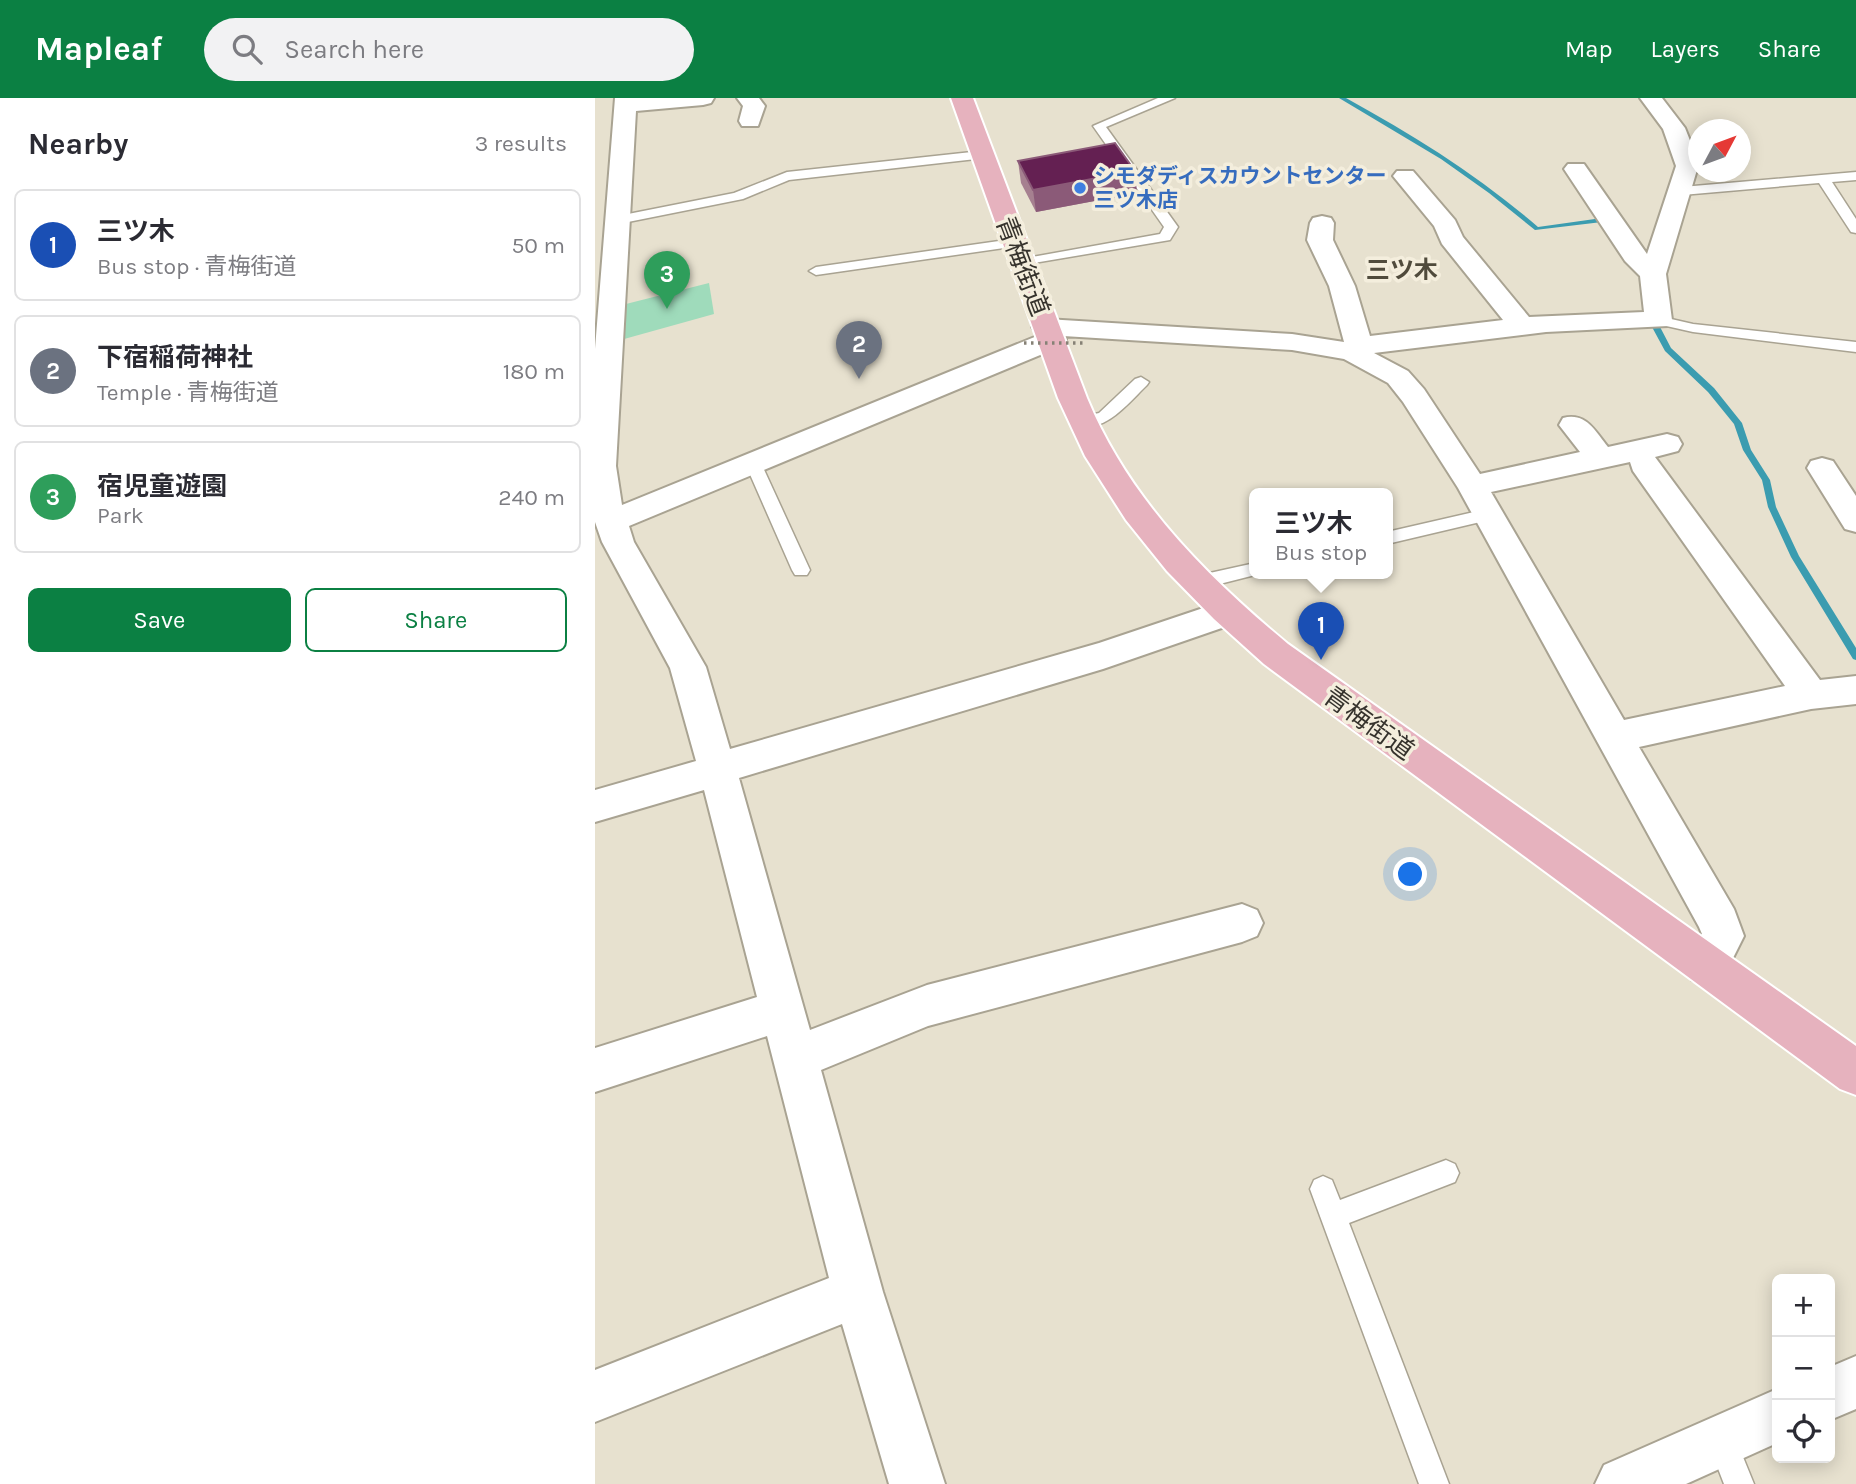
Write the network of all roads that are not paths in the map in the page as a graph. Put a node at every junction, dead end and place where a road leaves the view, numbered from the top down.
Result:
1 (703, 98) edge
2 (748, 98) edge
3 (962, 98) edge
4 (1169, 98) edge
5 (1651, 98) edge
6 (625, 101) edge
7 (750, 121) dead end
8 (981, 155) junction
9 (1576, 169) dead end
10 (1405, 176) dead end
11 (1856, 176) edge
12 (1824, 180) junction
13 (1682, 191) junction
14 (606, 221) edge
15 (1322, 223) dead end
16 (1856, 229) edge
17 (1017, 253) junction
18 (816, 271) dead end
19 (1653, 274) junction
20 (1658, 320) junction
21 (1521, 326) junction
22 (1052, 338) junction
23 (1355, 349) junction
24 (1855, 351) edge
25 (1141, 382) dead end
26 (600, 406) edge
27 (1083, 422) junction
28 (1574, 425) dead end
29 (1601, 458) junction
30 (753, 463) junction
31 (1822, 468) dead end
32 (1472, 486) junction
33 (1487, 514) junction
34 (610, 520) junction
35 (1856, 521) edge
36 (1393, 537) edge
37 (801, 570) dead end
38 (1249, 570) edge
39 (1196, 583) junction
40 (1227, 613) junction
41 (1856, 691) edge
42 (1811, 695) junction
43 (1615, 737) junction
44 (719, 770) junction
45 (595, 806) edge
46 (1243, 923) dead end
47 (1707, 967) junction
48 (781, 1010) junction
49 (795, 1058) junction
50 (595, 1070) edge
51 (1856, 1073) edge
52 (1445, 1173) dead end
53 (1323, 1189) dead end
54 (1333, 1216) junction
55 (857, 1292) junction
56 (1856, 1382) edge
57 (1835, 1392) edge
58 (595, 1396) edge
59 (1772, 1421) edge
60 (1731, 1462) edge
61 (917, 1484) edge
62 (1434, 1484) edge
63 (1623, 1484) edge

1 - 6 street
2 - 7 street
3 - 8 main road, 青梅街道
4 - 17 lane
5 - 13 street
6 - 14 street
8 - 14 lane
8 - 17 main road, 青梅街道
9 - 19 street
10 - 21 street
11 - 12 lane
12 - 13 lane
12 - 16 lane
13 - 19 street
14 - 26 street
15 - 23 street
17 - 18 lane
17 - 22 main road, 青梅街道
19 - 20 street
20 - 21 street
20 - 24 lane
21 - 23 street
22 - 23 street
22 - 27 main road, 青梅街道
22 - 30 street
23 - 32 street
25 - 27 lane
26 - 34 street
27 - 39 main road, 青梅街道
28 - 29 street
29 - 32 street
29 - 42 street
30 - 34 street
30 - 37 lane
31 - 35 street
32 - 33 street
33 - 36 lane
33 - 43 street
34 - 44 street
38 - 39 lane
39 - 40 main road, 青梅街道
40 - 44 street
40 - 47 main road, 青梅街道
41 - 42 street
42 - 43 street
43 - 47 street
44 - 45 street
44 - 48 street
46 - 49 street
47 - 51 main road, 青梅街道
48 - 49 street
48 - 50 street
49 - 55 street
52 - 54 lane
53 - 54 lane
54 - 62 lane
55 - 58 street
55 - 61 street
56 - 57 street
59 - 60 street
60 - 63 street

